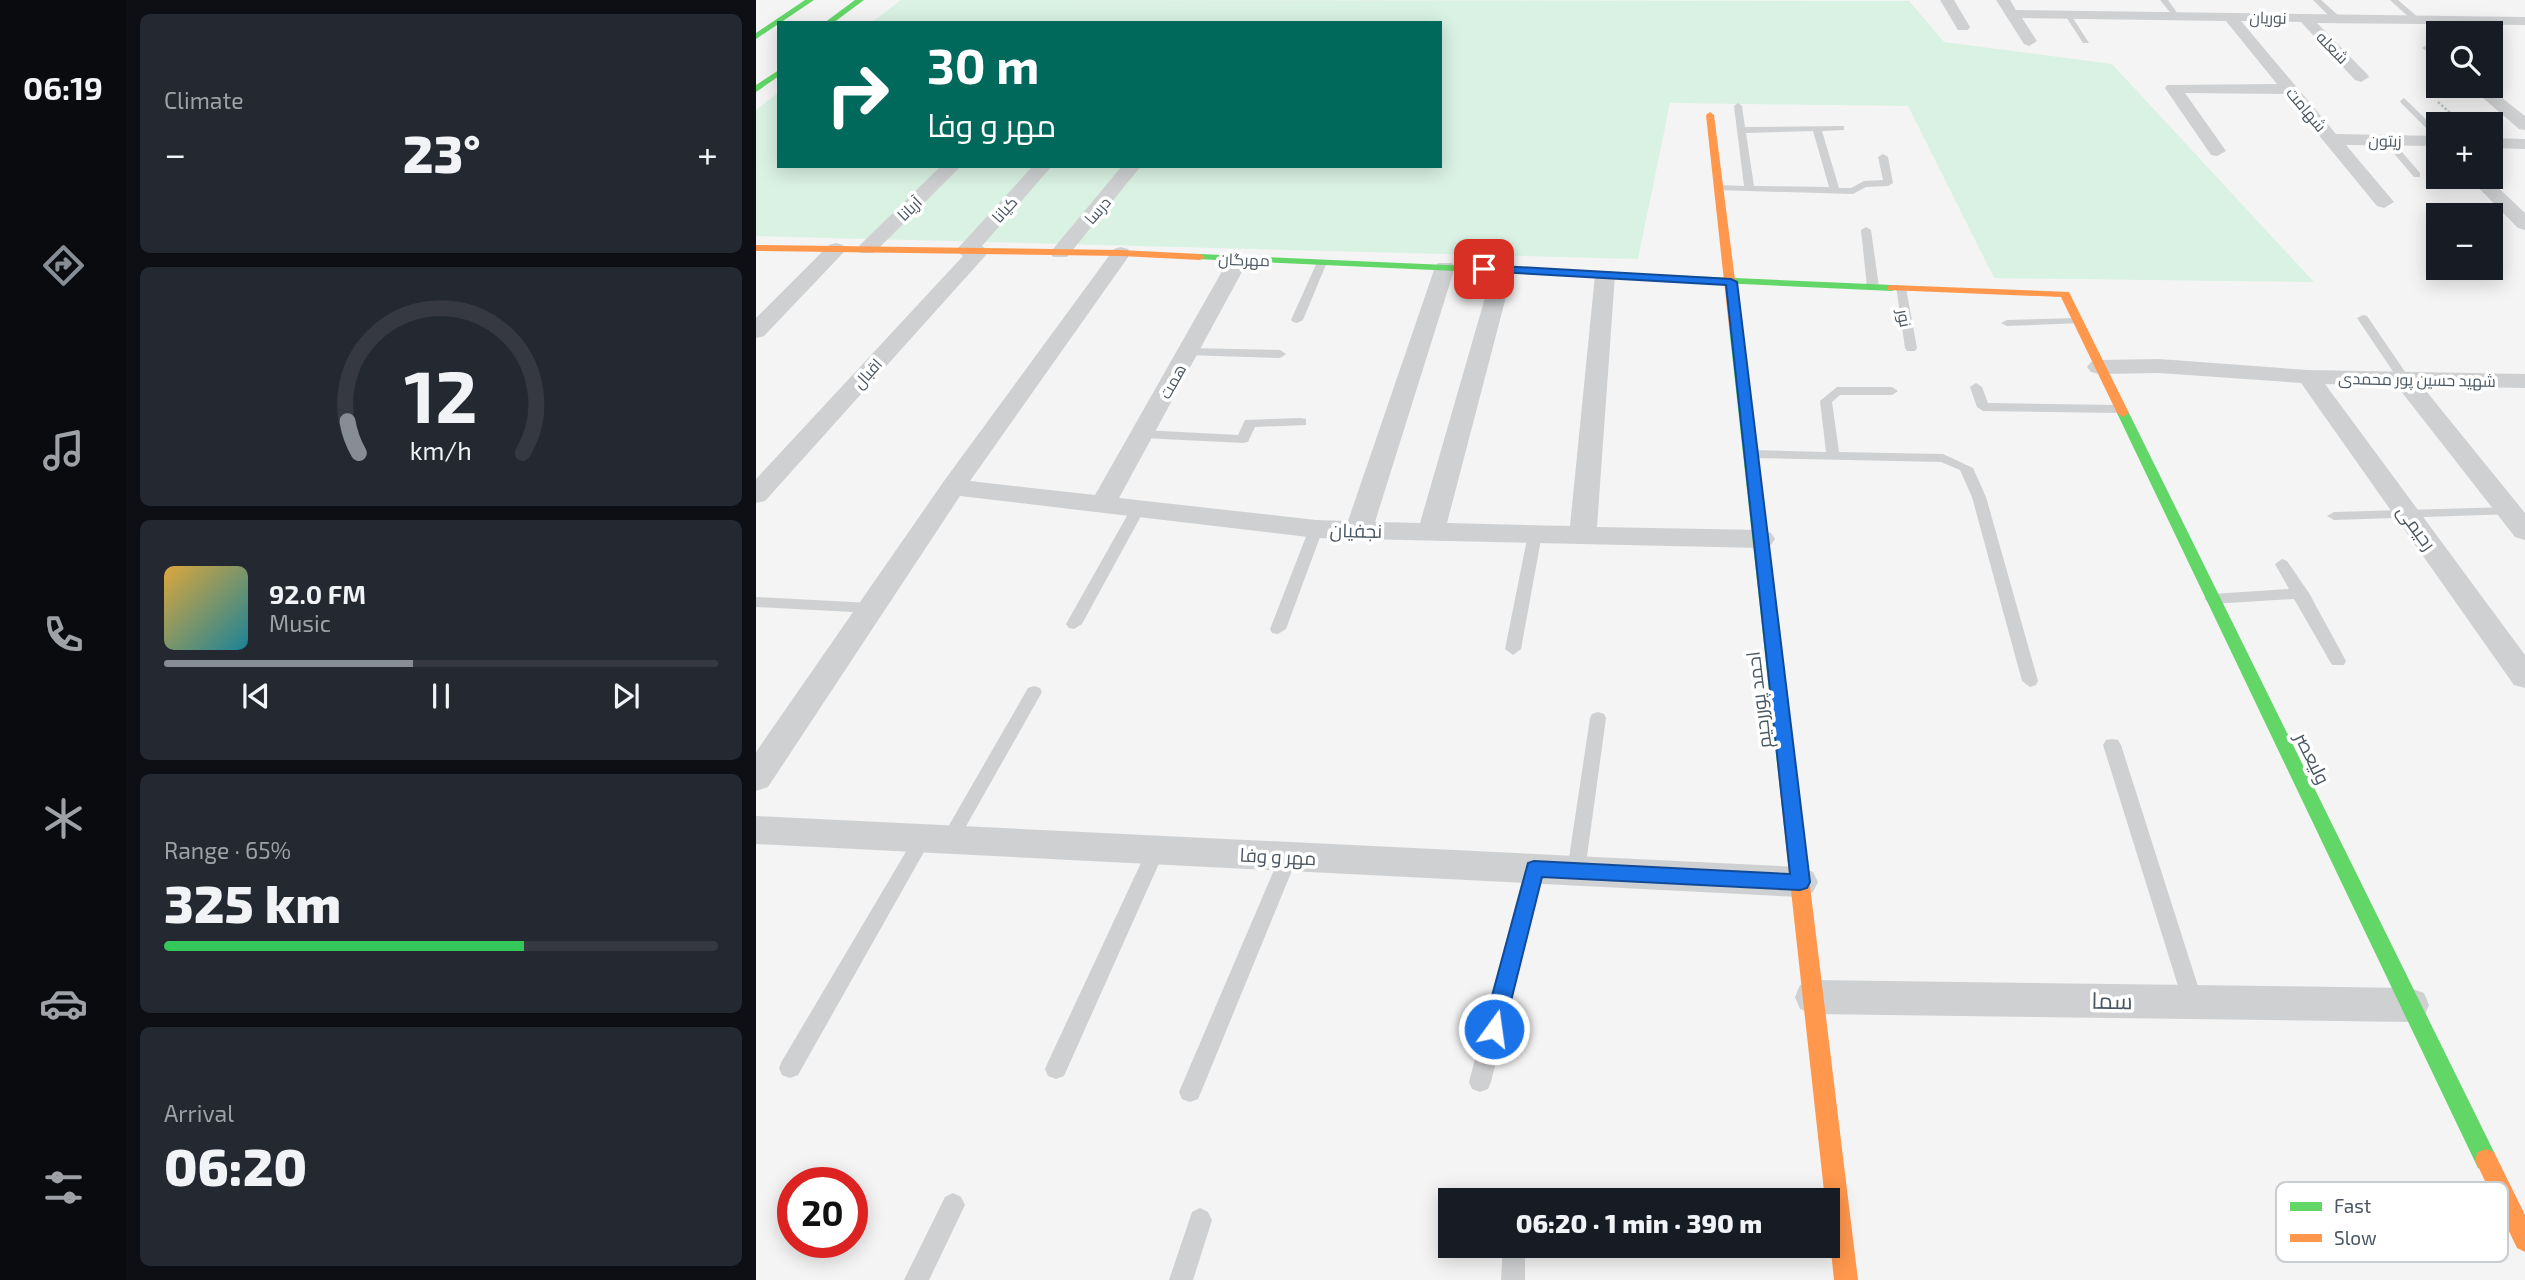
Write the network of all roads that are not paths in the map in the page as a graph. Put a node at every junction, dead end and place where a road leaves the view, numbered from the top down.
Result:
1 (810, 0) edge
2 (829, 0) edge
3 (860, 0) edge
4 (877, 0) edge
5 (1947, 0) edge
6 (2003, 0) edge
7 (2164, 0) edge
8 (2256, 0) edge
9 (2317, 0) edge
10 (2394, 0) edge
11 (2501, 7) dead end
12 (2012, 14) junction
13 (2066, 14) junction
14 (2177, 15) junction
15 (2229, 16) junction
16 (2272, 17) junction
17 (2304, 18) junction
18 (2336, 18) junction
19 (788, 21) edge
20 (799, 21) edge
21 (836, 21) edge
22 (837, 21) edge
23 (2409, 21) junction
24 (2523, 22) edge
25 (1963, 27) dead end
26 (2029, 41) dead end
27 (2086, 41) dead end
28 (777, 59) edge
29 (777, 73) edge
30 (756, 75) edge
31 (2361, 77) dead end
32 (756, 89) edge
33 (2290, 89) junction
34 (2492, 98) edge
35 (2404, 101) dead end
36 (1738, 106) dead end
37 (1710, 115) dead end
38 (2525, 125) edge
39 (2426, 126) edge
40 (1817, 128) junction
41 (1841, 128) dead end
42 (1741, 130) junction
43 (2332, 139) junction
44 (2426, 139) edge
45 (2387, 140) junction
46 (2503, 143) edge
47 (2525, 144) edge
48 (2217, 151) dead end
49 (1883, 157) dead end
50 (950, 168) edge
51 (1040, 168) edge
52 (1130, 168) edge
53 (2417, 175) dead end
54 (1719, 188) junction
55 (1749, 189) junction
56 (2489, 189) edge
57 (1835, 191) junction
58 (2384, 202) dead end
59 (2525, 225) edge
60 (1866, 230) dead end
61 (756, 248) edge
62 (836, 249) junction
63 (867, 249) junction
64 (972, 251) junction
65 (1060, 253) junction
66 (1121, 253) junction
67 (1239, 259) junction
68 (1322, 262) junction
69 (1445, 267) junction
70 (1503, 270) junction
71 (1605, 275) junction
72 (1731, 282) junction
73 (1873, 287) junction
74 (1900, 288) junction
75 (2065, 294) joint
76 (2363, 318) dead end
77 (1297, 320) dead end
78 (2078, 321) junction
79 (2007, 323) dead end
80 (756, 331) edge
81 (1911, 348) dead end
82 (1188, 352) junction
83 (1280, 354) dead end
84 (2099, 367) junction
85 (2308, 377) junction
86 (2404, 379) junction
87 (2525, 381) edge
88 (1976, 387) dead end
89 (1892, 391) dead end
90 (2119, 409) junction
91 (1301, 422) dead end
92 (1143, 434) junction
93 (1751, 454) junction
94 (1833, 456) junction
95 (953, 487) junction
96 (756, 495) edge
97 (1104, 502) junction
98 (1139, 507) junction
99 (2510, 511) junction
100 (2407, 513) junction
101 (2334, 516) dead end
102 (1316, 529) junction
103 (1359, 530) junction
104 (1431, 531) junction
105 (2525, 531) edge
106 (1535, 534) junction
107 (1583, 535) junction
108 (1760, 538) junction
109 (2282, 564) dead end
110 (2301, 593) junction
111 (2212, 599) junction
112 (756, 602) edge
113 (871, 608) junction
114 (1074, 624) dead end
115 (1278, 629) dead end
116 (1513, 649) dead end
117 (2339, 661) dead end
118 (2525, 677) edge
119 (2030, 681) dead end
120 (1034, 692) dead end
121 (1598, 718) dead end
122 (2112, 745) dead end
123 (756, 778) edge
124 (756, 830) edge
125 (937, 839) junction
126 (1156, 850) junction
127 (1289, 856) junction
128 (1534, 869) junction
129 (1576, 871) junction
130 (1800, 882) junction
131 (1814, 997) junction
132 (2193, 1002) junction
133 (2410, 1005) junction
134 (790, 1068) dead end
135 (1056, 1069) dead end
136 (1480, 1082) dead end
137 (1190, 1092) dead end
138 (2497, 1182) edge
139 (953, 1205) dead end
140 (2508, 1205) edge
141 (1200, 1220) dead end
142 (2525, 1240) edge
143 (1514, 1258) edge
144 (916, 1280) edge
145 (1181, 1280) edge
146 (1513, 1280) edge
147 (1846, 1280) edge

1 - 19 street
2 - 20 street
3 - 21 street
4 - 22 street
5 - 25 street
6 - 12 street
7 - 14 lane
8 - 16 street
9 - 18 lane
10 - 23 lane
11 - 24 street
12 - 13 street, نوریان
12 - 26 street
13 - 14 street, نوریان
13 - 27 lane
14 - 15 street, نوریان
15 - 16 street, نوریان
15 - 33 street, شهامت
16 - 17 street, نوریان
17 - 18 street, نوریان
17 - 31 street, شعله
18 - 23 street, نوریان
23 - 24 street, نوریان
28 - 30 street
29 - 32 street
33 - 43 street, شهامت
33 - 48 street
34 - 38 street
35 - 39 lane
36 - 42 lane
37 - 54 street, احمد پوررحیم
40 - 41 lane
40 - 42 lane
40 - 57 lane
42 - 55 lane
43 - 45 street, زیتون
43 - 58 street, شهامت
44 - 45 street, زیتون
45 - 53 lane
46 - 47 street
49 - 57 lane
50 - 63 street, آریانا
51 - 64 street, کیانا
52 - 65 street, درسا
54 - 55 lane
54 - 72 street, احمد پوررحیم
55 - 57 lane
56 - 59 street
60 - 73 lane
61 - 62 street, مهرگان
62 - 63 street, مهرگان
62 - 80 street
63 - 64 street, مهرگان
64 - 65 street, مهرگان
64 - 96 street, اقبال
65 - 66 street, مهرگان
66 - 67 street, مهرگان
66 - 95 street
67 - 68 street, مهرگان
67 - 82 street, همت
68 - 69 street, مهرگان
68 - 77 lane
69 - 70 street, مهرگان
69 - 103 street
70 - 71 street, مهرگان
70 - 104 street
71 - 72 street, مهرگان
71 - 107 street
72 - 73 street, مهرگان
72 - 93 street, احمد پوررحیم
73 - 74 street, مهرگان
74 - 75 street, مهرگان
74 - 81 lane, نور
75 - 78 street, ولیعصر
76 - 86 lane
78 - 79 lane
78 - 84 street, ولیعصر
82 - 83 lane
82 - 92 street, همت
84 - 85 street, شهید حسین پور محمدی
84 - 90 street, ولیعصر
85 - 86 street, شهید حسین پور محمدی
85 - 100 street, رحیمی
86 - 87 street, شهید حسین پور محمدی
86 - 99 street
88 - 90 lane
89 - 94 lane
90 - 111 street, ولیعصر
91 - 92 lane
92 - 97 street, همت
93 - 94 lane
93 - 108 street, احمد پوررحیم
94 - 119 lane
95 - 97 street, نجفیان
95 - 113 street
97 - 98 street, نجفیان
98 - 102 street, نجفیان
98 - 114 lane
99 - 100 lane
99 - 105 street
100 - 101 lane
100 - 118 street, رحیمی
102 - 103 street, نجفیان
102 - 115 lane
103 - 104 street, نجفیان
104 - 106 street, نجفیان
106 - 107 street, نجفیان
106 - 116 lane
107 - 108 street, نجفیان
108 - 130 street, احمد پوررحیم
109 - 110 lane
110 - 111 lane
110 - 117 lane
111 - 133 street, ولیعصر
112 - 113 lane
113 - 123 street
120 - 125 lane
121 - 129 lane
122 - 132 lane
124 - 125 street, مهر و وفا
125 - 126 street, مهر و وفا
125 - 134 lane
126 - 127 street, مهر و وفا
126 - 135 lane
127 - 128 street, مهر و وفا
127 - 137 lane
128 - 129 street, مهر و وفا
128 - 136 lane
129 - 130 street, مهر و وفا
130 - 131 street, احمد پوررحیم
131 - 132 street, سما
131 - 147 street, احمد پوررحیم
132 - 133 street, سما
133 - 138 street, ولیعصر
139 - 144 lane
140 - 142 street, ولیعصر
141 - 145 lane
143 - 146 lane

